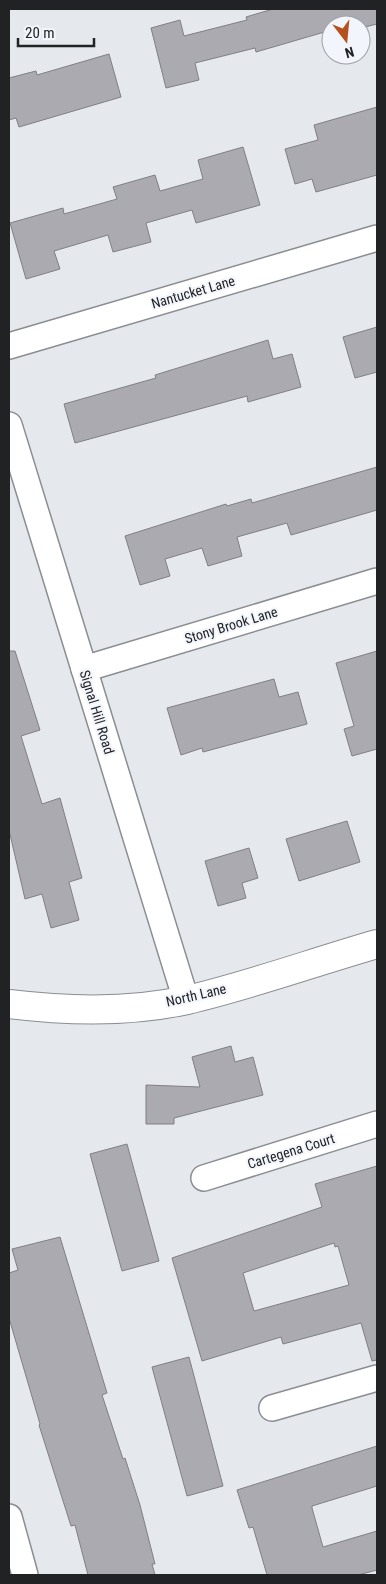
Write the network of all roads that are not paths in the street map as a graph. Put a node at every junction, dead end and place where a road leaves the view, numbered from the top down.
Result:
1 (377, 238) edge
2 (9, 346) edge
3 (9, 425) edge
4 (377, 581) edge
5 (84, 668) junction
6 (377, 944) edge
7 (186, 1000) junction
8 (9, 1004) edge
9 (377, 1124) edge
10 (204, 1178) dead end
11 (377, 1378) edge
12 (272, 1408) dead end
13 (9, 1517) edge
14 (25, 1575) edge

1 - 2 street, Nantucket Lane
3 - 5 street, Signal Hill Road
4 - 5 street, Stony Brook Lane
5 - 7 street, Signal Hill Road
6 - 7 street, North Lane
7 - 8 street, North Lane
9 - 10 street, Cartegena Court
11 - 12 street
13 - 14 street

